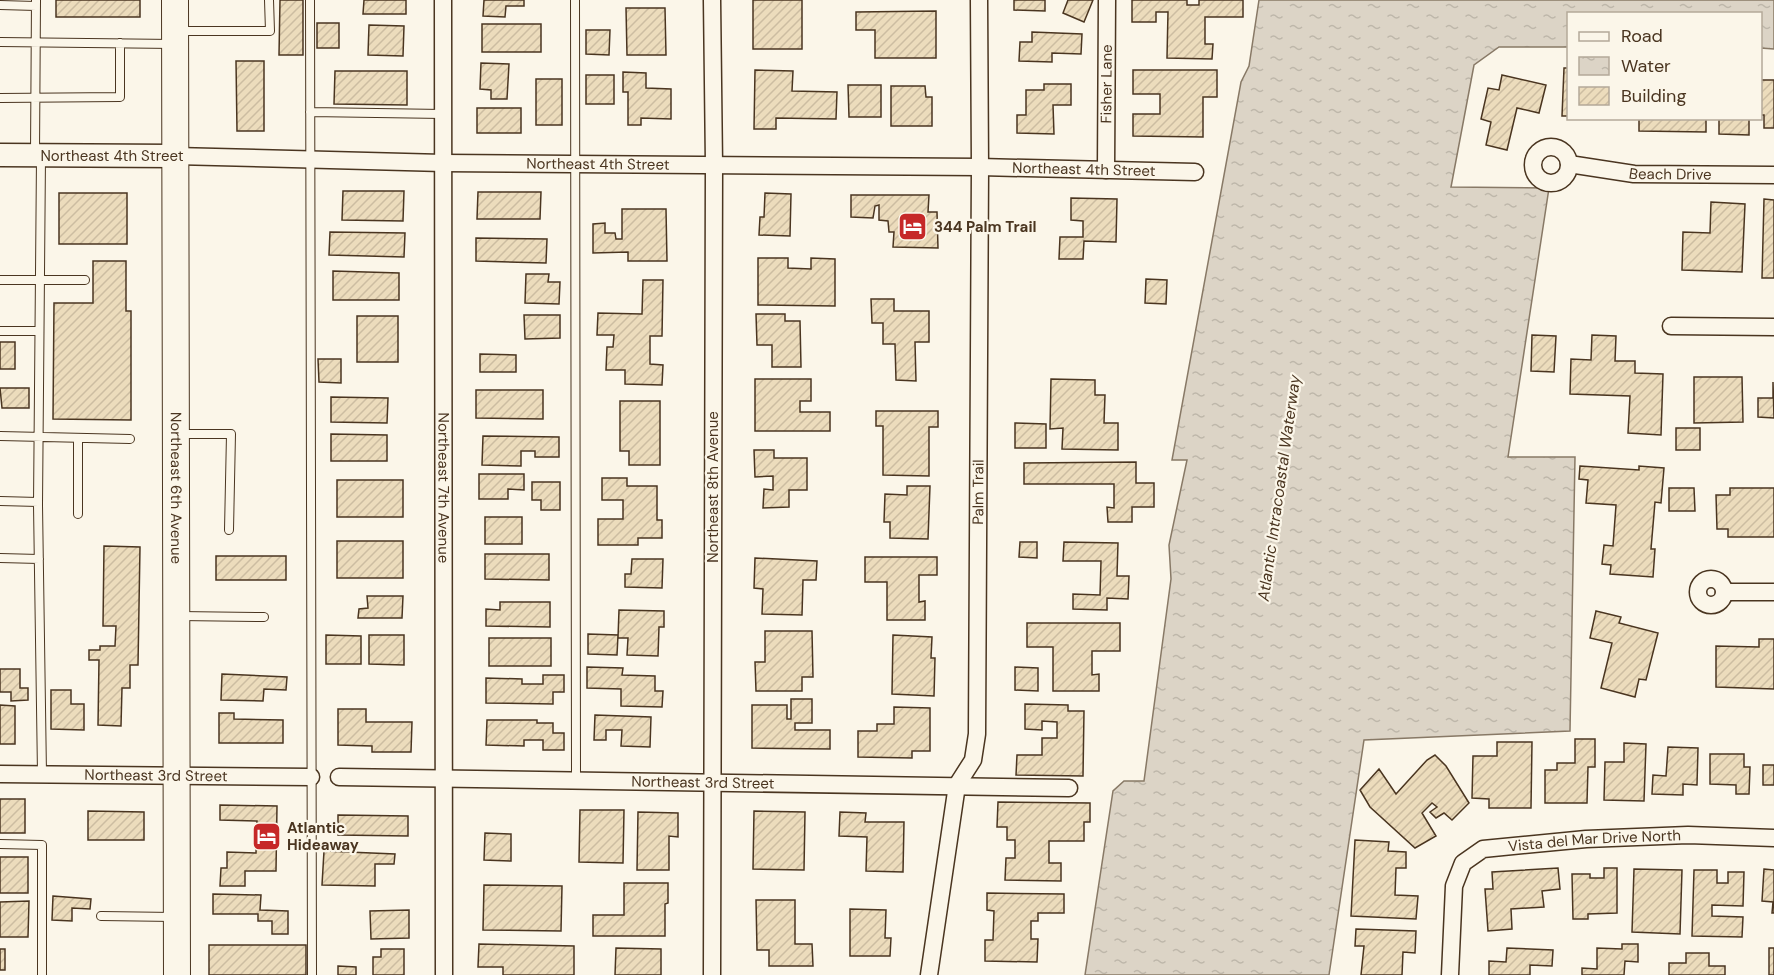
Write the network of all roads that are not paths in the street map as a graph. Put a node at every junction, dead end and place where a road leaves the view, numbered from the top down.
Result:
1 (175, 0) edge
2 (269, 0) edge
3 (310, 0) edge
4 (443, 0) edge
5 (575, 0) edge
6 (712, 0) edge
7 (979, 0) edge
8 (1107, 0) edge
9 (36, 3) edge
10 (0, 5) edge
11 (175, 38) junction
12 (0, 42) edge
13 (36, 43) junction
14 (120, 44) junction
15 (0, 98) edge
16 (36, 98) junction
17 (310, 112) junction
18 (443, 114) junction
19 (0, 155) edge
20 (38, 155) junction
21 (176, 156) junction
22 (309, 159) junction
23 (443, 163) junction
24 (576, 164) junction
25 (1569, 164) dead end
26 (714, 165) junction
27 (980, 167) junction
28 (1106, 170) junction
29 (1195, 172) dead end
30 (1774, 175) edge
31 (0, 280) edge
32 (40, 280) junction
33 (85, 280) dead end
34 (1671, 326) dead end
35 (1774, 327) edge
36 (0, 331) edge
37 (39, 331) junction
38 (176, 434) junction
39 (0, 436) edge
40 (39, 437) junction
41 (78, 438) junction
42 (130, 439) dead end
43 (0, 501) edge
44 (38, 502) junction
45 (78, 514) dead end
46 (229, 530) dead end
47 (0, 558) edge
48 (39, 559) junction
49 (1724, 592) dead end
50 (1774, 592) edge
51 (176, 616) junction
52 (264, 617) dead end
53 (0, 774) edge
54 (42, 774) junction
55 (177, 776) junction
56 (311, 777) junction
57 (339, 777) dead end
58 (444, 777) junction
59 (576, 780) junction
60 (712, 782) junction
61 (957, 785) junction
62 (1069, 788) dead end
63 (1774, 838) edge
64 (0, 844) edge
65 (101, 916) dead end
66 (177, 917) junction
67 (42, 975) edge
68 (177, 975) edge
69 (312, 975) edge
70 (444, 975) edge
71 (712, 975) edge
72 (929, 975) edge
73 (1450, 975) edge

1 - 11 main road, Northeast 6th Avenue
2 - 11 lane
3 - 17 lane
4 - 18 street, Northeast 7th Avenue
5 - 24 lane
6 - 26 street, Northeast 8th Avenue
7 - 27 street, Palm Trail
8 - 28 street, Fisher Lane
9 - 10 lane
9 - 13 lane
11 - 14 lane
11 - 21 main road, Northeast 6th Avenue
12 - 13 lane
13 - 14 lane
13 - 16 lane
14 - 16 lane
15 - 16 lane
16 - 20 lane
17 - 18 lane
17 - 22 lane
18 - 23 street, Northeast 7th Avenue
19 - 20 street, Northeast 4th Street
20 - 21 street, Northeast 4th Street
20 - 32 lane
21 - 22 street, Northeast 4th Street
21 - 38 main road, Northeast 6th Avenue
22 - 23 street, Northeast 4th Street
22 - 56 lane
23 - 24 street, Northeast 4th Street
23 - 58 street, Northeast 7th Avenue
24 - 26 street, Northeast 4th Street
24 - 59 lane
25 - 30 street, Beach Drive
26 - 27 street, Northeast 4th Street
26 - 60 street, Northeast 8th Avenue
27 - 28 street, Northeast 4th Street
27 - 61 street, Palm Trail
28 - 29 street, Northeast 4th Street
31 - 32 lane
32 - 33 lane
32 - 37 lane
34 - 35 street
36 - 37 lane
37 - 40 lane
38 - 46 lane
38 - 51 main road, Northeast 6th Avenue
39 - 40 lane
40 - 41 lane
40 - 44 lane
41 - 42 lane
41 - 45 lane
43 - 44 lane
44 - 48 lane
47 - 48 lane
48 - 54 lane
49 - 50 street
51 - 52 lane
51 - 55 main road, Northeast 6th Avenue
53 - 54 street, Northeast 3rd Street
54 - 55 street, Northeast 3rd Street
55 - 56 street, Northeast 3rd Street
55 - 66 main road, Northeast 6th Avenue
56 - 69 lane
57 - 58 street, Northeast 3rd Street
58 - 59 street, Northeast 3rd Street
58 - 70 street, Northeast 7th Avenue
59 - 60 street, Northeast 3rd Street
60 - 61 street, Northeast 3rd Street
60 - 71 street, Northeast 8th Avenue
61 - 62 street, Northeast 3rd Street
61 - 72 street, Palm Trail
63 - 73 street, Vista del Mar Drive North
64 - 67 lane
65 - 66 lane
66 - 68 main road, Northeast 6th Avenue

